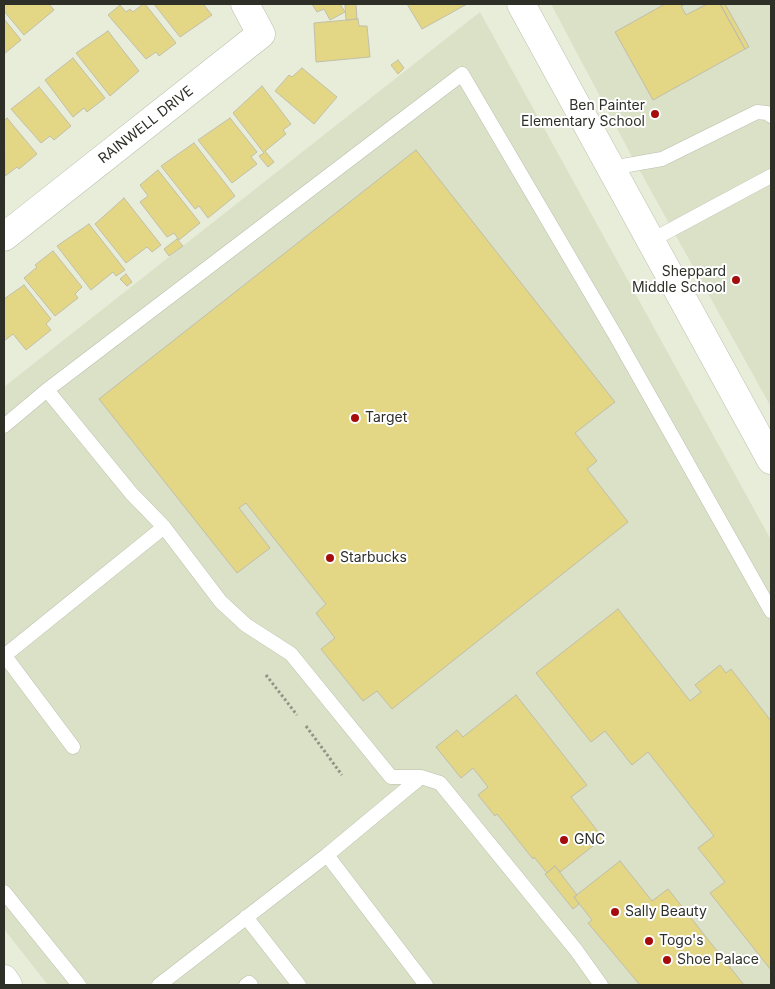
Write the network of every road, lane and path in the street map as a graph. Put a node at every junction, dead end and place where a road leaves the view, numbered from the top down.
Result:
1 (245, 4) edge
2 (521, 4) edge
3 (771, 116) edge
4 (611, 168) junction
5 (771, 176) edge
6 (4, 237) edge
7 (650, 241) junction
8 (47, 390) junction
9 (4, 426) edge
10 (771, 460) edge
11 (164, 527) junction
12 (771, 611) edge
13 (4, 656) edge
14 (266, 675) dead end
15 (297, 714) dead end
16 (306, 726) dead end
17 (73, 747) dead end
18 (342, 775) dead end
19 (421, 777) junction
20 (327, 855) junction
21 (4, 892) edge
22 (246, 917) junction
23 (4, 979) edge
24 (8, 985) edge
25 (79, 985) edge
26 (159, 985) edge
27 (246, 985) edge
28 (251, 985) edge
29 (300, 985) edge
30 (426, 985) edge
31 (601, 985) edge

1 - 6 street, RAINWELL DRIVE
2 - 4 street
3 - 4 lane
4 - 7 street
5 - 7 lane
7 - 10 street
8 - 9 lane
8 - 11 lane
8 - 12 lane
11 - 13 lane
11 - 19 lane
13 - 17 lane
14 - 15 path
16 - 18 path
19 - 20 lane
19 - 31 lane
20 - 22 lane
20 - 30 lane
21 - 25 lane
22 - 26 lane
22 - 29 lane
23 - 24 street
27 - 28 lane

